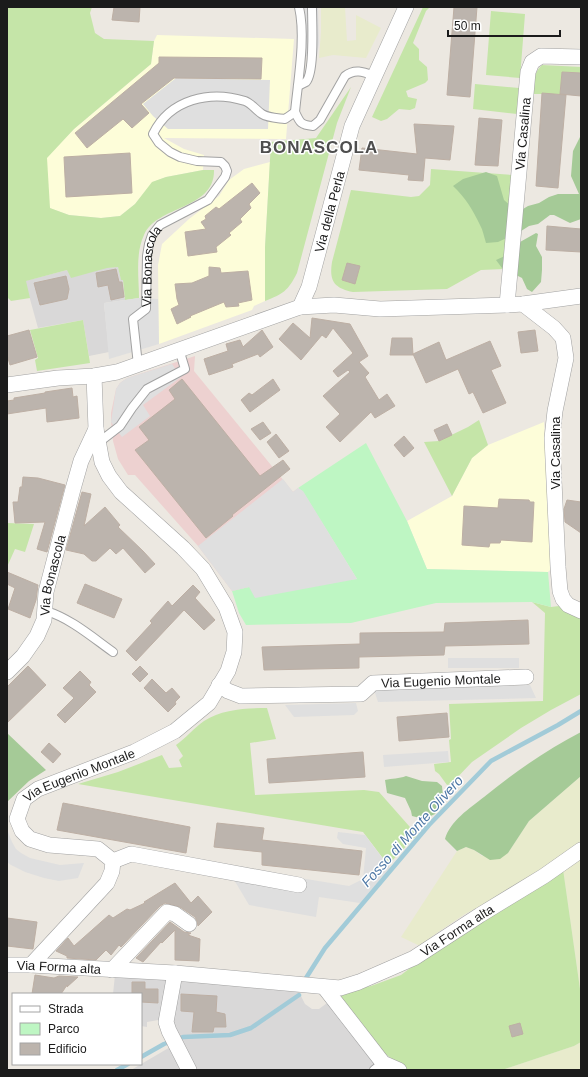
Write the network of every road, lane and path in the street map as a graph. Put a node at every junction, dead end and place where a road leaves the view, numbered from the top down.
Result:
1 (299, 7) edge
2 (312, 7) edge
3 (406, 7) edge
4 (581, 57) edge
5 (375, 76) junction
6 (298, 86) junction
7 (296, 112) junction
8 (581, 296) edge
9 (523, 304) junction
10 (507, 305) junction
11 (300, 307) junction
12 (179, 349) junction
13 (138, 365) junction
14 (94, 376) junction
15 (7, 385) edge
16 (97, 436) junction
17 (46, 610) junction
18 (581, 611) edge
19 (113, 652) dead end
20 (7, 672) edge
21 (526, 677) dead end
22 (219, 685) junction
23 (581, 850) edge
24 (113, 861) junction
25 (299, 885) dead end
26 (189, 924) dead end
27 (7, 965) edge
28 (31, 965) junction
29 (112, 970) junction
30 (175, 973) junction
31 (324, 987) junction
32 (378, 1066) edge
33 (189, 1070) edge
34 (399, 1070) edge

1 - 6 lane
2 - 6 lane
3 - 5 street, Via della Perla
4 - 10 street, Via Casalina
5 - 7 lane
5 - 11 street, Via della Perla
6 - 7 lane
7 - 13 lane, Via Bonascola
8 - 9 street
9 - 10 street
9 - 18 street, Via Casalina
10 - 11 street
11 - 12 street
12 - 13 street
12 - 16 lane
13 - 14 street
14 - 15 street
14 - 16 street, Via Bonascola
16 - 17 street, Via Bonascola
16 - 22 street, Via Eugenio Montale
17 - 19 lane
17 - 20 street, Via Bonascola
21 - 22 street, Via Eugenio Montale
22 - 24 street, Via Eugenio Montale
23 - 31 street, Via Forma alta
24 - 25 street
24 - 28 street
26 - 29 street, Via Forma alta
27 - 28 street, Via Forma alta
28 - 29 street, Via Forma alta
29 - 30 street, Via Forma alta
30 - 31 street, Via Forma alta
30 - 33 street
31 - 32 street
32 - 34 street

